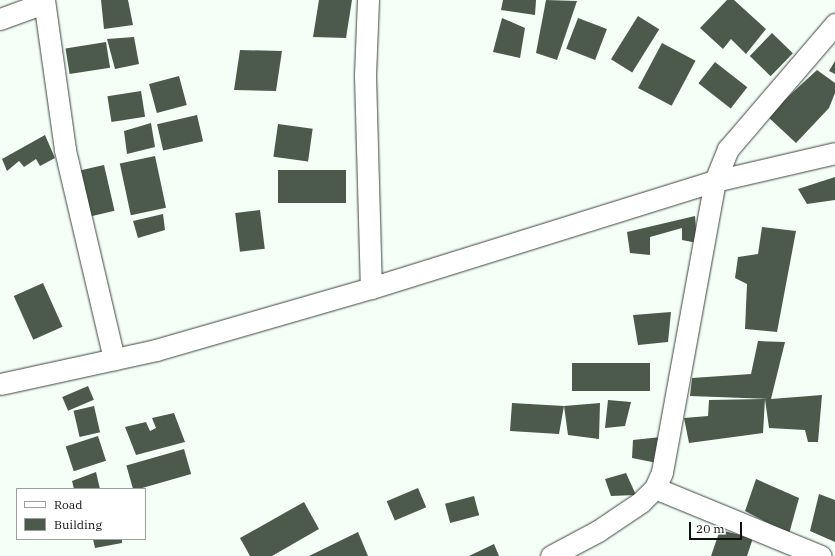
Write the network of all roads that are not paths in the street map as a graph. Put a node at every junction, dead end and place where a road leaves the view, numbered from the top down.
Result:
1 (368, 0) edge
2 (44, 1) edge
3 (0, 19) edge
4 (835, 24) edge
5 (835, 153) edge
6 (715, 181) junction
7 (371, 288) junction
8 (114, 359) junction
9 (0, 384) edge
10 (655, 488) junction
11 (798, 551) edge
12 (552, 556) edge
13 (821, 556) edge

1 - 7 street
2 - 3 street
2 - 8 street
4 - 6 street
5 - 6 street
6 - 7 street
6 - 10 street
7 - 8 street
8 - 9 street
10 - 11 street
10 - 12 street
11 - 13 street

